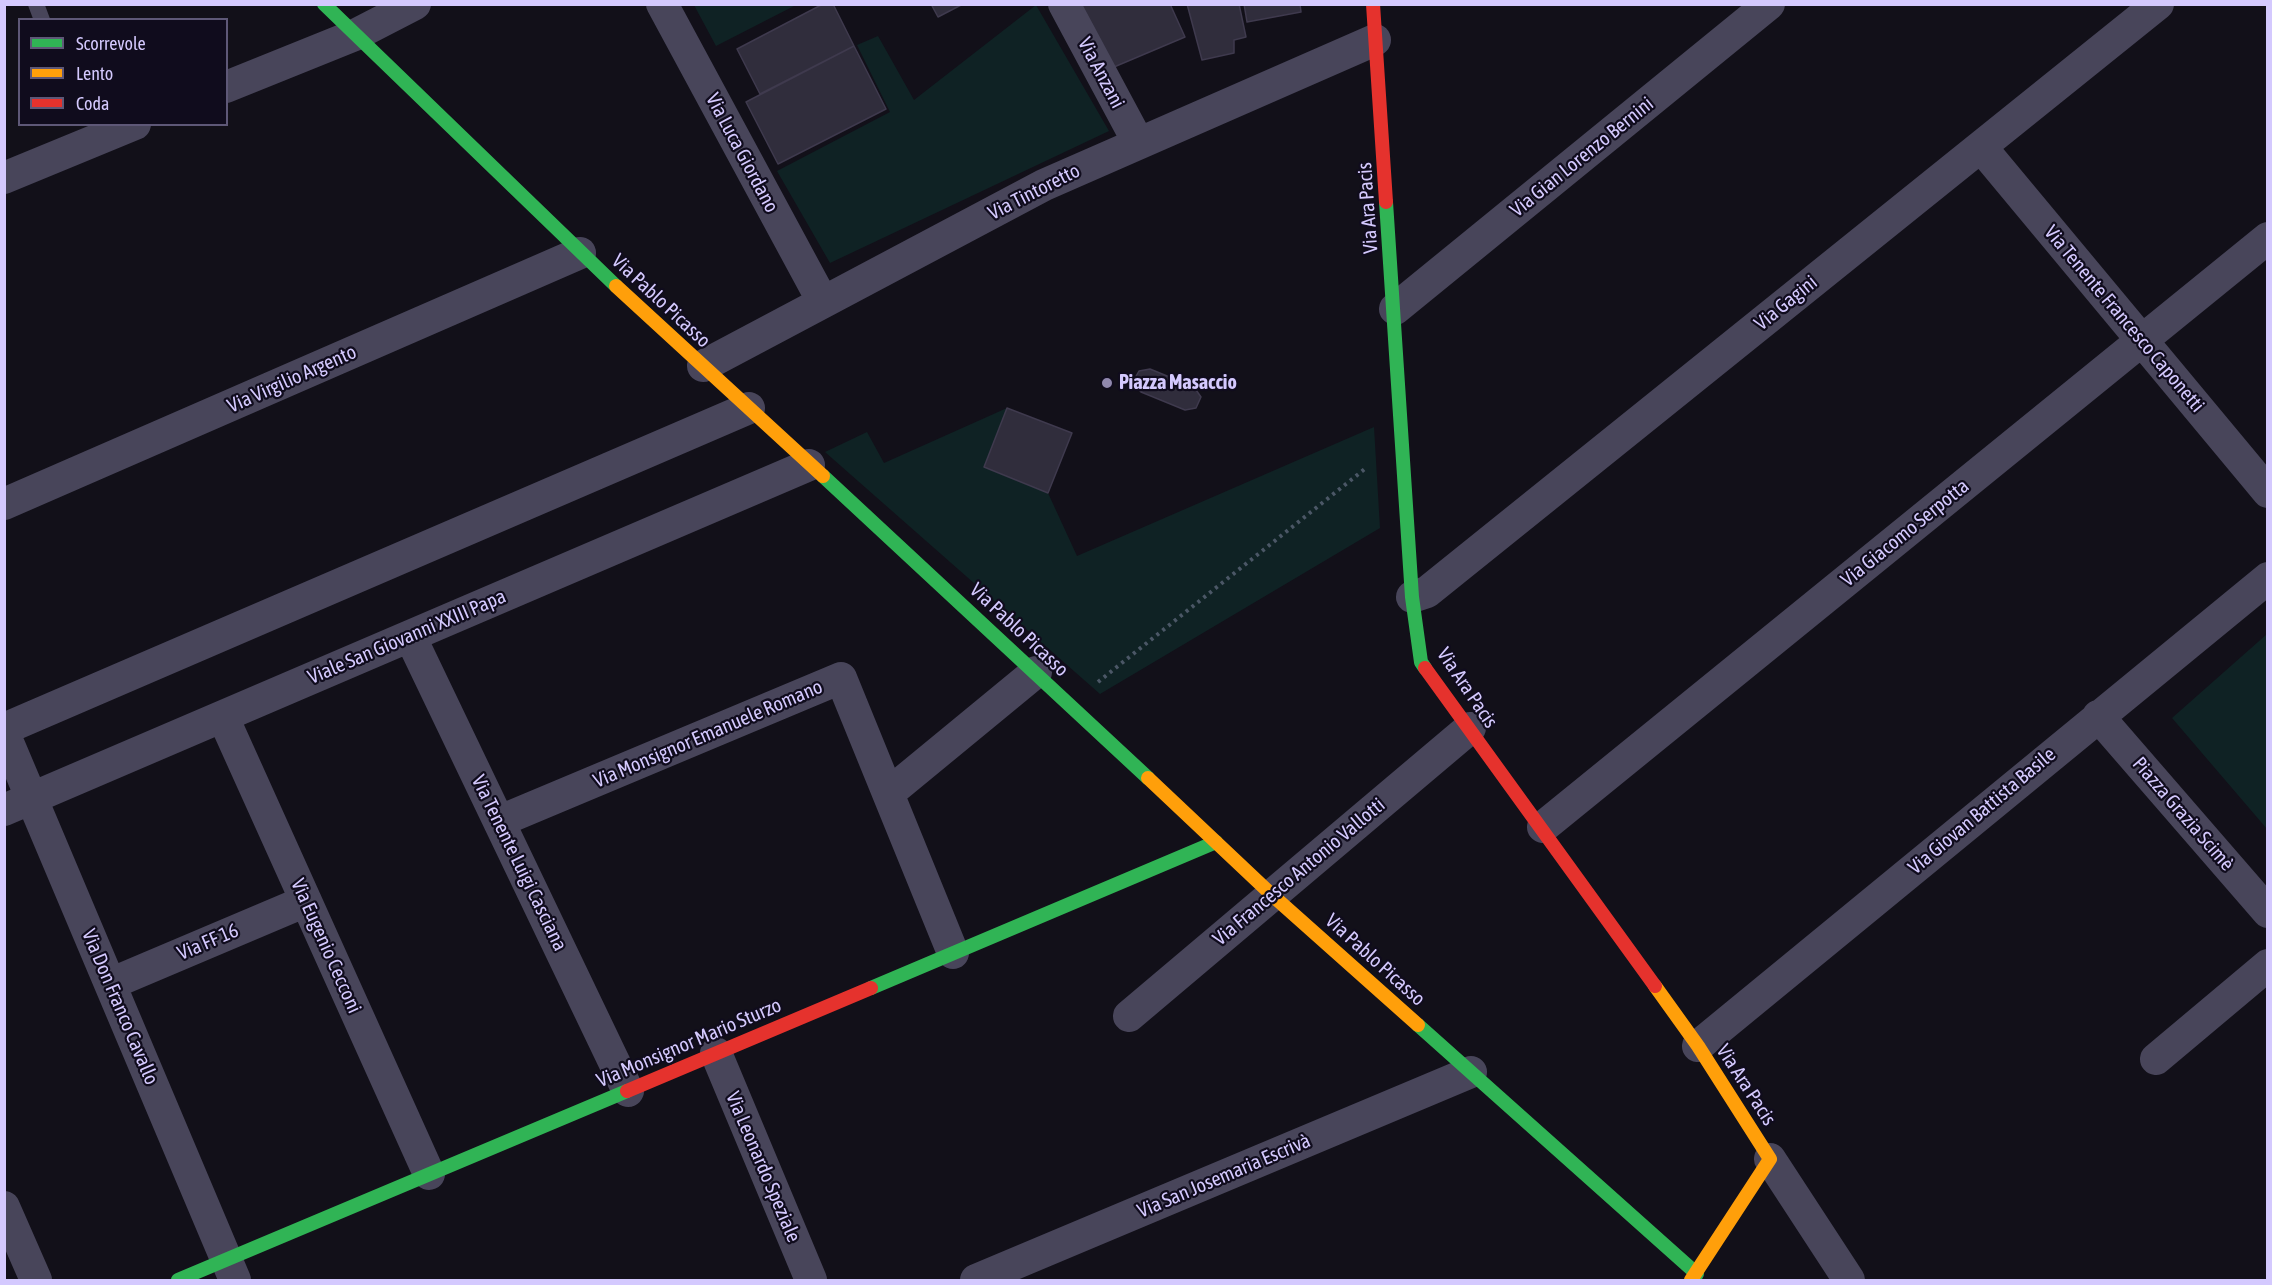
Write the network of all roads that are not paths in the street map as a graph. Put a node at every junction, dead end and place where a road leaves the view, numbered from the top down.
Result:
1 (324, 4) edge
2 (416, 4) edge
3 (662, 4) edge
4 (1064, 4) edge
5 (1373, 4) edge
6 (1769, 4) edge
7 (2158, 4) edge
8 (354, 35) junction
9 (1375, 40) junction
10 (228, 86) edge
11 (125, 126) edge
12 (91, 133) edge
13 (1138, 142) junction
14 (1981, 147) junction
15 (4, 178) edge
16 (2268, 238) edge
17 (580, 253) junction
18 (823, 303) junction
19 (1395, 309) junction
20 (2142, 340) junction
21 (703, 366) junction
22 (749, 408) junction
23 (809, 465) junction
24 (2268, 492) edge
25 (4, 504) edge
26 (2268, 578) edge
27 (1412, 597) junction
28 (410, 636) junction
29 (1036, 672) junction
30 (2098, 716) junction
31 (223, 717) junction
32 (1470, 728) junction
33 (4, 731) edge
34 (888, 793) junction
35 (18, 804) edge
36 (500, 821) junction
37 (1543, 827) junction
38 (1216, 843) junction
39 (1272, 895) junction
40 (306, 901) junction
41 (2268, 912) edge
42 (953, 953) junction
43 (2268, 966) edge
44 (110, 984) junction
45 (1129, 1016) dead end
46 (1698, 1046) junction
47 (716, 1053) junction
48 (2156, 1059) dead end
49 (1471, 1072) junction
50 (628, 1091) junction
51 (1770, 1159) junction
52 (429, 1174) junction
53 (4, 1207) edge
54 (231, 1270) edge
55 (1694, 1277) edge
56 (36, 1281) edge
57 (178, 1281) edge
58 (811, 1281) edge
59 (976, 1281) edge
60 (1849, 1281) edge

1 - 8 street, Via Pablo Picasso
2 - 8 street
3 - 18 street, Via Luca Giordano
4 - 13 street, Via Anzani
5 - 9 street, Via Ara Pacis
6 - 19 street, Via Gian Lorenzo Bernini
7 - 14 street, Via Gagini
8 - 10 street
8 - 17 street, Via Pablo Picasso
9 - 13 street, Via Tintoretto
9 - 19 street, Via Ara Pacis
11 - 12 street
12 - 15 street
13 - 18 street, Via Tintoretto
14 - 20 street, Via Tenente Francesco Caponetti
14 - 27 street, Via Gagini
16 - 20 street, Via Giacomo Serpotta
17 - 21 street, Via Pablo Picasso
17 - 25 street, Via Virgilio Argento
18 - 21 street, Via Tintoretto
19 - 27 street, Via Ara Pacis
20 - 24 street, Via Tenente Francesco Caponetti
20 - 37 street, Via Giacomo Serpotta
21 - 22 street, Via Pablo Picasso
22 - 23 street, Via Pablo Picasso
22 - 33 street
23 - 28 street, Viale San Giovanni XXIII Papa
23 - 29 street, Via Pablo Picasso
26 - 30 street, Via Giovan Battista Basile
27 - 32 street, Via Ara Pacis
28 - 31 street, Viale San Giovanni XXIII Papa
28 - 36 street, Via Tenente Luigi Casciana
29 - 34 street
29 - 38 street, Via Pablo Picasso
30 - 41 street, Piazza Grazia Scimè
30 - 46 street, Via Giovan Battista Basile
31 - 35 street, Viale San Giovanni XXIII Papa
31 - 40 street, Via Eugenio Cecconi
32 - 37 street, Via Ara Pacis
32 - 39 street, Via Francesco Antonio Vallotti
33 - 35 street, Via Don Franco Cavallo
34 - 36 street, Via Monsignor Emanuele Romano
34 - 42 street, Via Monsignor Emanuele Romano
35 - 44 street, Via Don Franco Cavallo
36 - 50 street, Via Tenente Luigi Casciana
37 - 46 street, Via Ara Pacis
38 - 39 street, Via Pablo Picasso
38 - 42 street, Via Monsignor Mario Sturzo
39 - 45 street, Via Francesco Antonio Vallotti
39 - 49 street, Via Pablo Picasso
40 - 44 street, Via FF 16
40 - 52 street, Via Eugenio Cecconi
42 - 47 street, Via Monsignor Mario Sturzo
43 - 48 street
44 - 54 street, Via Don Franco Cavallo
46 - 51 street, Via Ara Pacis
47 - 50 street, Via Monsignor Mario Sturzo
47 - 58 street, Via Leonardo Speziale
49 - 55 street, Via Pablo Picasso
49 - 59 street, Via San Josemaria Escrivà
50 - 52 street, Via Monsignor Mario Sturzo
51 - 55 street
51 - 60 street
52 - 54 street, Via Monsignor Mario Sturzo
53 - 56 street
54 - 57 street, Via Monsignor Mario Sturzo

